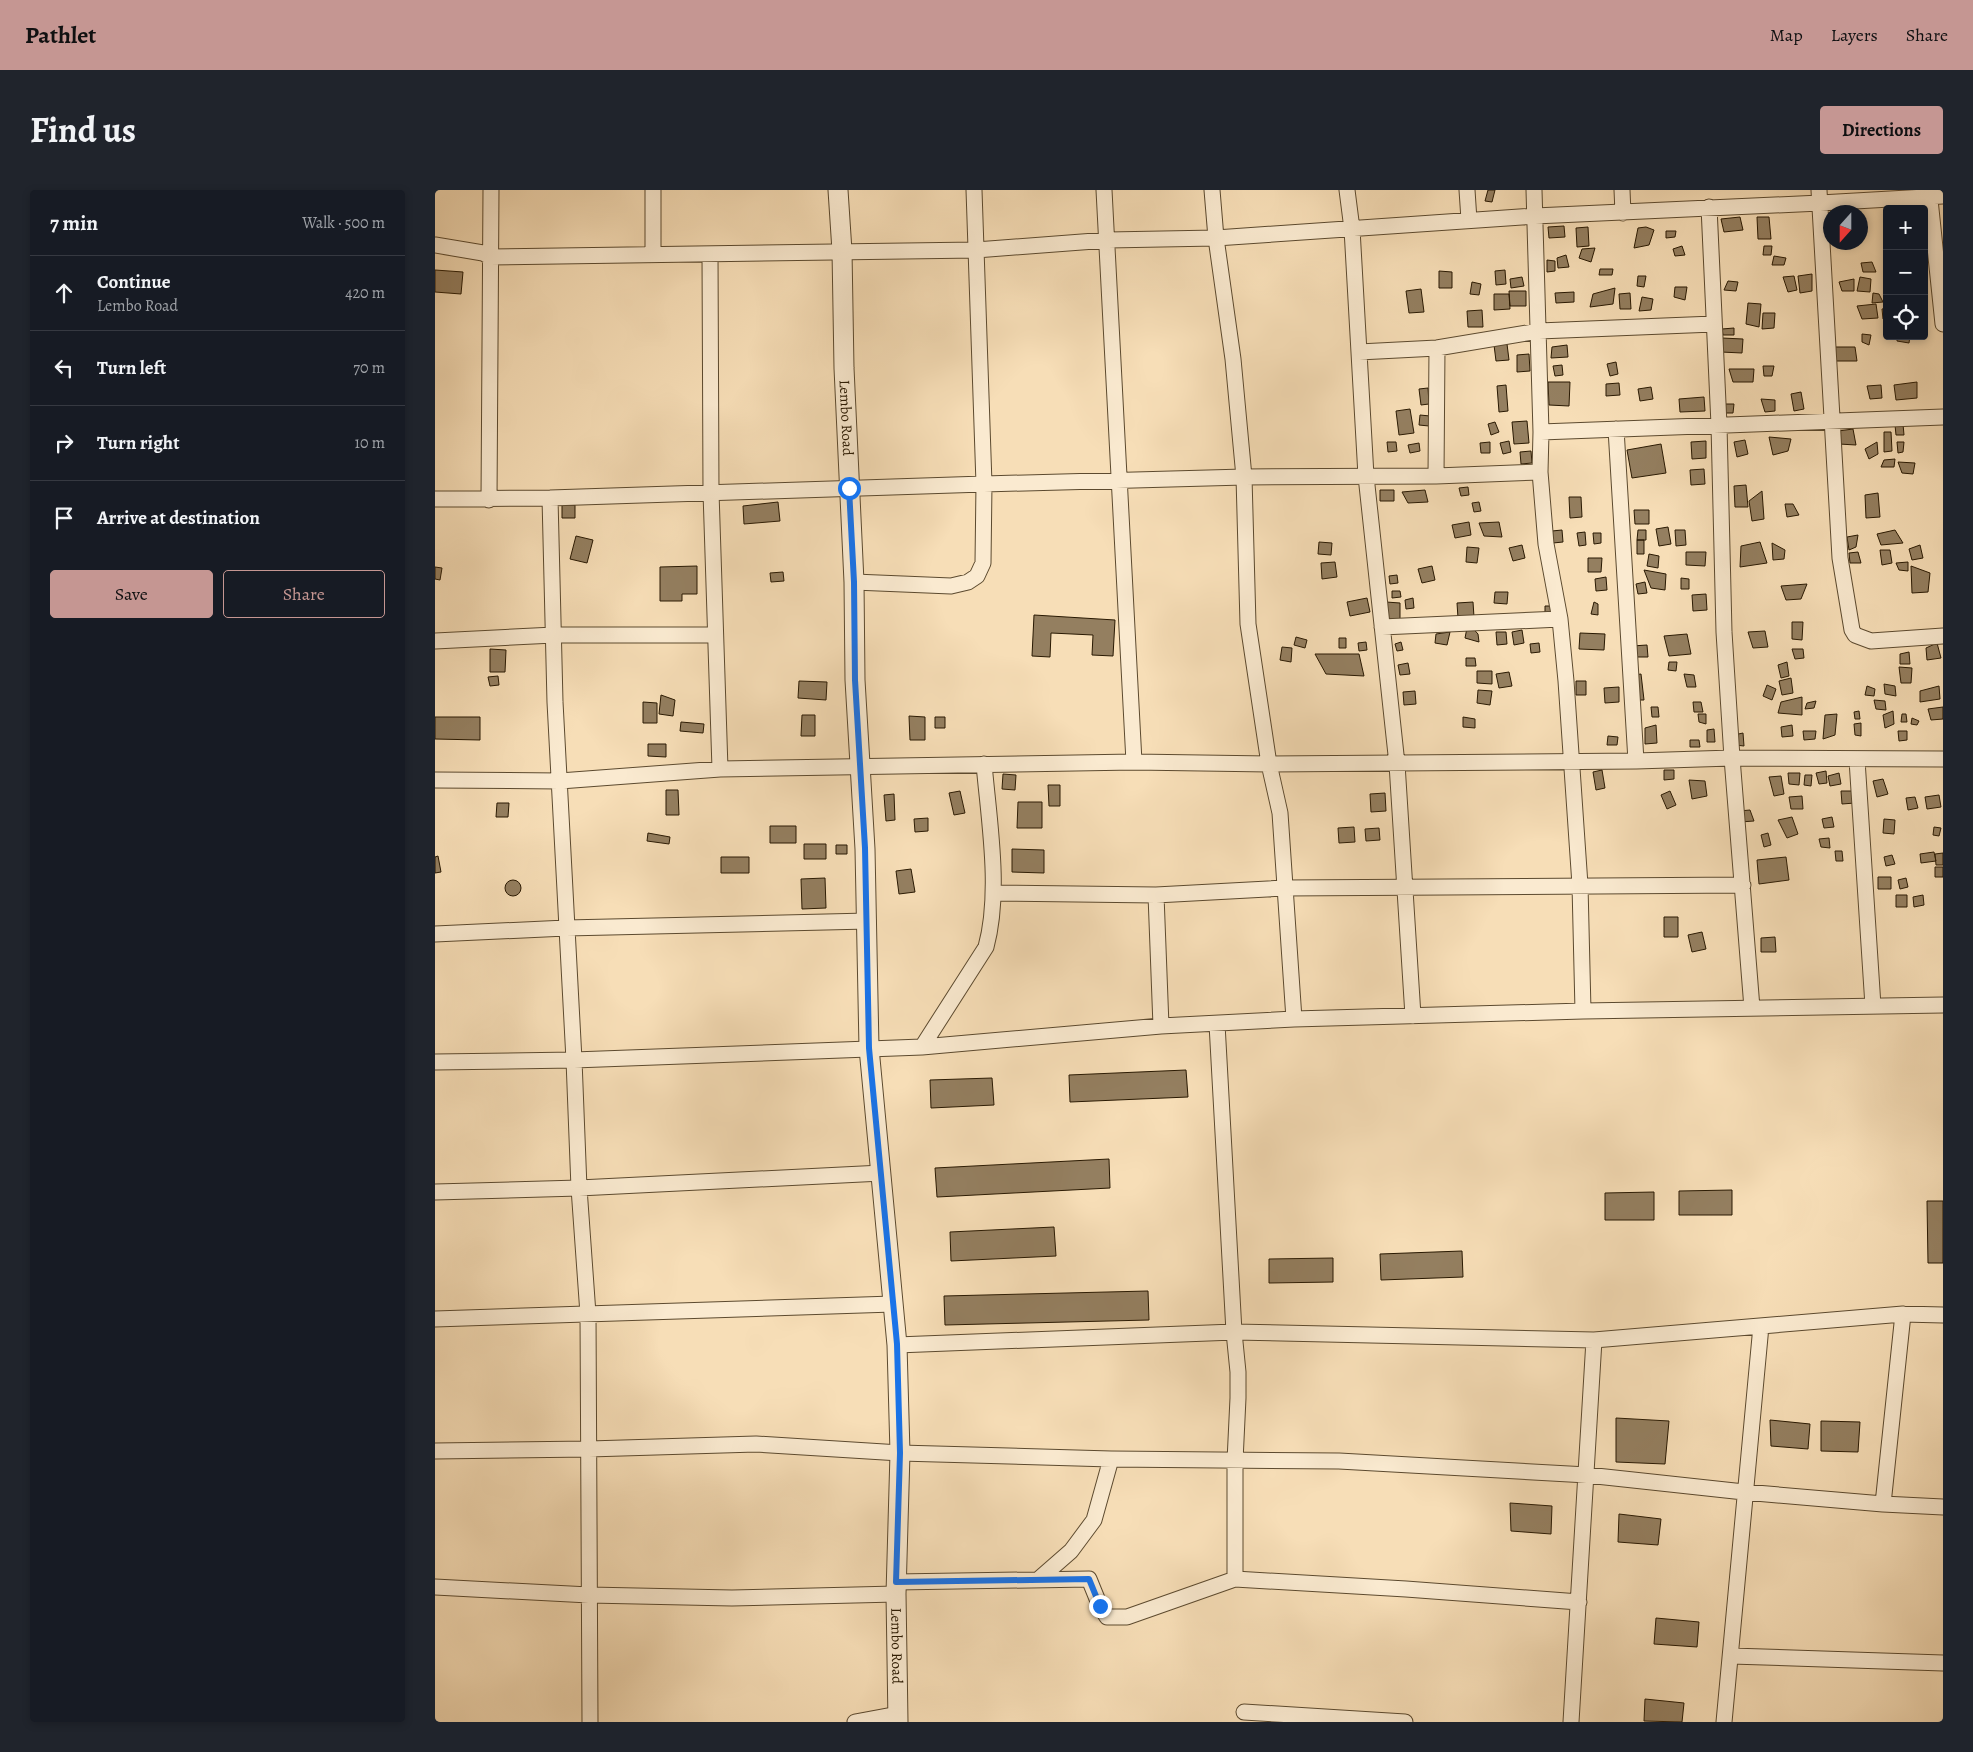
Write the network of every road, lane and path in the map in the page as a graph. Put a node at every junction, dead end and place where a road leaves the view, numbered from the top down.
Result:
1 (491, 190) edge
2 (653, 190) edge
3 (839, 190) edge
4 (974, 190) edge
5 (1104, 190) edge
6 (1212, 190) edge
7 (1347, 190) edge
8 (1467, 190) edge
9 (1534, 190) edge
10 (1622, 190) edge
11 (1934, 194) edge
12 (1820, 197) edge
13 (1709, 207) junction
14 (1623, 213) junction
15 (1535, 216) junction
16 (1469, 220) junction
17 (1351, 229) junction
18 (1216, 238) junction
19 (1108, 240) junction
20 (435, 246) edge
21 (976, 250) junction
22 (842, 252) junction
23 (710, 254) junction
24 (653, 255) junction
25 (490, 257) junction
26 (1714, 324) junction
27 (1943, 324) edge
28 (1539, 331) junction
29 (1437, 348) junction
30 (1359, 352) junction
31 (1943, 417) edge
32 (1831, 421) junction
33 (1719, 425) junction
34 (1616, 429) junction
35 (1541, 432) junction
36 (1540, 472) junction
37 (1366, 476) junction
38 (1436, 476) junction
39 (1245, 477) junction
40 (1119, 481) junction
41 (984, 484) junction
42 (849, 488) junction
43 (711, 492) junction
44 (550, 498) junction
45 (435, 499) edge
46 (489, 500) junction
47 (854, 582) junction
48 (1560, 619) junction
49 (1382, 627) junction
50 (554, 635) junction
51 (715, 635) junction
52 (1943, 636) edge
53 (435, 641) edge
54 (1732, 758) junction
55 (1943, 759) edge
56 (1857, 760) junction
57 (1636, 761) junction
58 (1134, 762) junction
59 (1571, 762) junction
60 (985, 764) junction
61 (1269, 764) junction
62 (1397, 764) junction
63 (861, 766) junction
64 (720, 769) junction
65 (435, 780) edge
66 (559, 781) junction
67 (1743, 885) junction
68 (1580, 886) junction
69 (1403, 887) junction
70 (1284, 888) junction
71 (994, 894) junction
72 (1156, 895) junction
73 (868, 921) junction
74 (566, 928) junction
75 (435, 934) edge
76 (1943, 1005) edge
77 (1873, 1006) junction
78 (1752, 1008) junction
79 (1583, 1011) junction
80 (1413, 1016) junction
81 (1294, 1019) junction
82 (1217, 1024) junction
83 (1161, 1026) junction
84 (922, 1047) junction
85 (869, 1048) junction
86 (575, 1060) junction
87 (435, 1062) edge
88 (882, 1173) junction
89 (579, 1188) junction
90 (435, 1192) edge
91 (893, 1304) junction
92 (587, 1314) junction
93 (1903, 1314) junction
94 (1943, 1315) edge
95 (435, 1318) edge
96 (1761, 1326) junction
97 (1234, 1332) junction
98 (1594, 1340) junction
99 (897, 1344) junction
100 (589, 1449) junction
101 (435, 1451) edge
102 (900, 1453) junction
103 (1111, 1459) junction
104 (1235, 1461) junction
105 (1587, 1475) junction
106 (1744, 1492) junction
107 (1883, 1504) junction
108 (1943, 1507) edge
109 (1039, 1579) junction
110 (1235, 1579) junction
111 (435, 1587) edge
112 (896, 1588) junction
113 (589, 1595) junction
114 (1579, 1602) junction
115 (1731, 1656) junction
116 (1943, 1663) edge
117 (1245, 1712) dead end
118 (898, 1718) edge
119 (590, 1722) edge
120 (855, 1722) edge
121 (1405, 1722) edge
122 (1571, 1722) edge
123 (1724, 1722) edge

1 - 25 street
2 - 24 street
3 - 22 street, Lembo Road
4 - 21 street
5 - 19 street
6 - 18 street
7 - 17 street
8 - 16 street
9 - 15 street
10 - 14 street
11 - 12 street
11 - 27 street
12 - 13 street
12 - 32 street
13 - 14 street
13 - 26 street
14 - 15 street
15 - 16 street
15 - 28 street
16 - 17 street
17 - 18 street
17 - 30 street
18 - 19 street
18 - 39 street
19 - 21 street
19 - 40 street
20 - 25 street
21 - 22 street
21 - 41 street
22 - 23 street
22 - 42 street, Lembo Road
23 - 24 street
23 - 43 street
24 - 25 street
25 - 46 street
26 - 28 street
26 - 33 street
28 - 29 street
28 - 35 street
29 - 30 street
29 - 38 street
30 - 37 street
31 - 32 street
32 - 33 street
32 - 52 street
33 - 34 street
33 - 54 street
34 - 35 street
34 - 57 street
35 - 36 street
36 - 38 street
36 - 48 street
37 - 38 street
37 - 39 street
37 - 49 street
39 - 40 street
39 - 61 street
40 - 41 street
40 - 58 street
41 - 42 street
41 - 47 street
42 - 43 street
42 - 47 street, Lembo Road
43 - 44 street
43 - 51 street
44 - 46 street
44 - 50 street
45 - 46 street
47 - 63 street, Lembo Road
48 - 49 street
48 - 59 street
49 - 62 street
50 - 51 street
50 - 53 street
50 - 66 street
51 - 64 street
54 - 56 street
54 - 57 street
54 - 67 street
55 - 56 street
56 - 77 street
57 - 59 street
58 - 60 street
58 - 61 street
59 - 62 street
59 - 68 street
60 - 63 street
60 - 71 street
61 - 62 street
61 - 70 street
62 - 69 street
63 - 64 street
63 - 73 street, Lembo Road
64 - 66 street
65 - 66 street
66 - 74 street
67 - 68 street
67 - 78 street
68 - 69 street
68 - 79 street
69 - 70 street
69 - 80 street
70 - 72 street
70 - 81 street
71 - 72 street
71 - 84 street
72 - 83 street
73 - 74 street
73 - 85 street, Lembo Road
74 - 75 street
74 - 86 street
76 - 77 street
77 - 78 street
78 - 79 street
79 - 80 street
80 - 81 street
81 - 82 street
82 - 83 street
82 - 97 street
83 - 84 street
84 - 85 street
85 - 86 street
85 - 88 street, Lembo Road
86 - 87 street
86 - 89 street
88 - 89 street
88 - 91 street, Lembo Road
89 - 90 street
89 - 92 street
91 - 92 street
91 - 99 street, Lembo Road
92 - 95 street
92 - 100 street
93 - 94 street
93 - 96 street
93 - 107 street
96 - 98 street
96 - 106 street
97 - 98 street
97 - 99 street
97 - 104 street
98 - 105 street
99 - 102 street, Lembo Road
100 - 101 street
100 - 102 street
100 - 113 street
102 - 103 street
102 - 112 street, Lembo Road
103 - 104 street
103 - 109 street
104 - 105 street
104 - 110 street
105 - 106 street
105 - 114 street
106 - 107 street
106 - 115 street
107 - 108 street
109 - 110 street
109 - 112 street
110 - 114 street
111 - 113 street
112 - 113 street
112 - 118 street, Lembo Road
113 - 119 street
114 - 122 street
115 - 116 street
115 - 123 street
117 - 121 street
118 - 120 street

